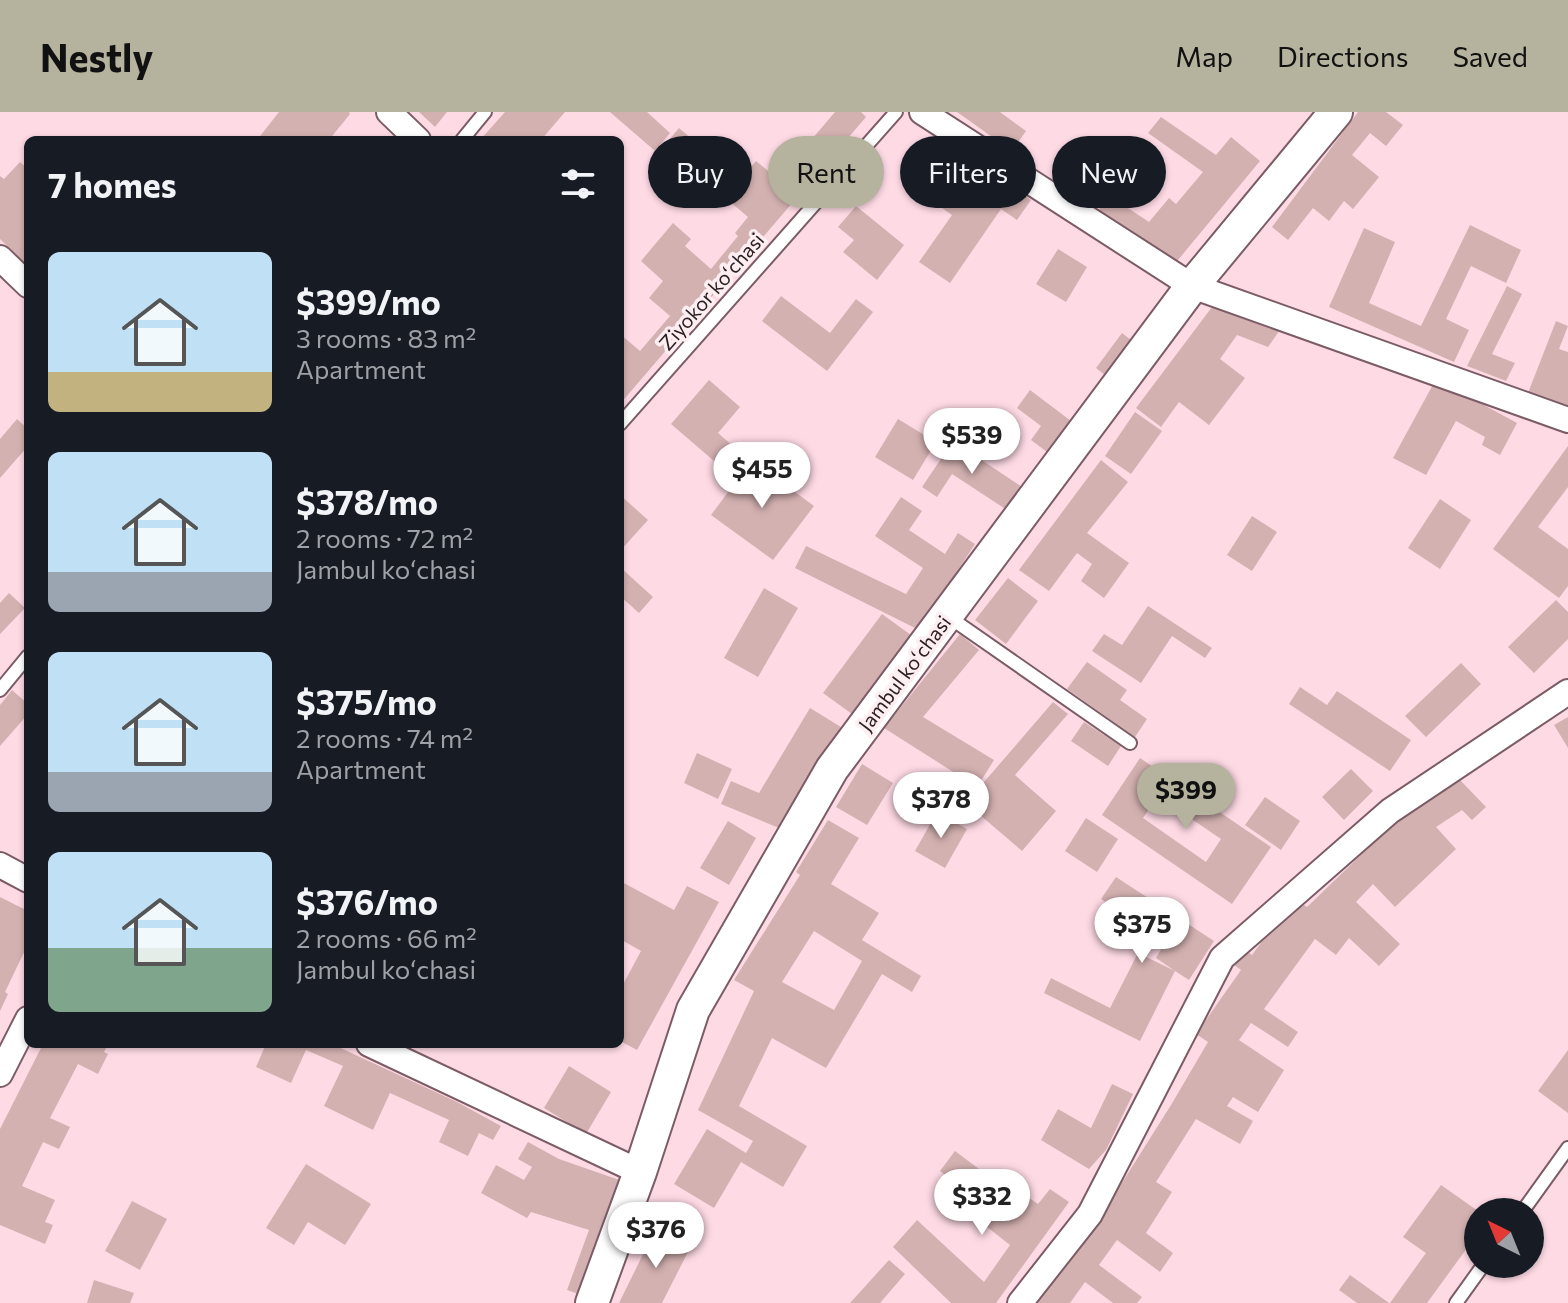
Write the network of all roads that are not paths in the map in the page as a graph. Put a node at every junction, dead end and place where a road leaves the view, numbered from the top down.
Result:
1 (389, 112) edge
2 (485, 112) edge
3 (896, 112) edge
4 (922, 112) edge
5 (1336, 112) edge
6 (414, 136) edge
7 (465, 136) edge
8 (0, 258) edge
9 (24, 281) edge
10 (1192, 286) junction
11 (624, 419) edge
12 (1568, 420) edge
13 (947, 615) junction
14 (24, 661) edge
15 (0, 690) edge
16 (1568, 692) edge
17 (1130, 743) dead end
18 (0, 865) edge
19 (24, 878) edge
20 (24, 1027) edge
21 (377, 1048) edge
22 (0, 1074) edge
23 (1568, 1148) edge
24 (640, 1172) junction
25 (1532, 1198) edge
26 (1474, 1278) edge
27 (592, 1303) edge
28 (1020, 1303) edge
29 (1456, 1303) edge

1 - 6 street
2 - 7 lane
3 - 11 lane, Ziyokor koʻchasi
4 - 10 street
5 - 10 street, Jambul koʻchasi
8 - 9 street
10 - 12 street
10 - 13 street, Jambul koʻchasi
13 - 17 lane
13 - 24 street, Jambul koʻchasi
14 - 15 lane
16 - 28 street
18 - 19 street
20 - 22 street
21 - 24 street
23 - 25 lane
24 - 27 street, Jambul koʻchasi
26 - 29 lane

